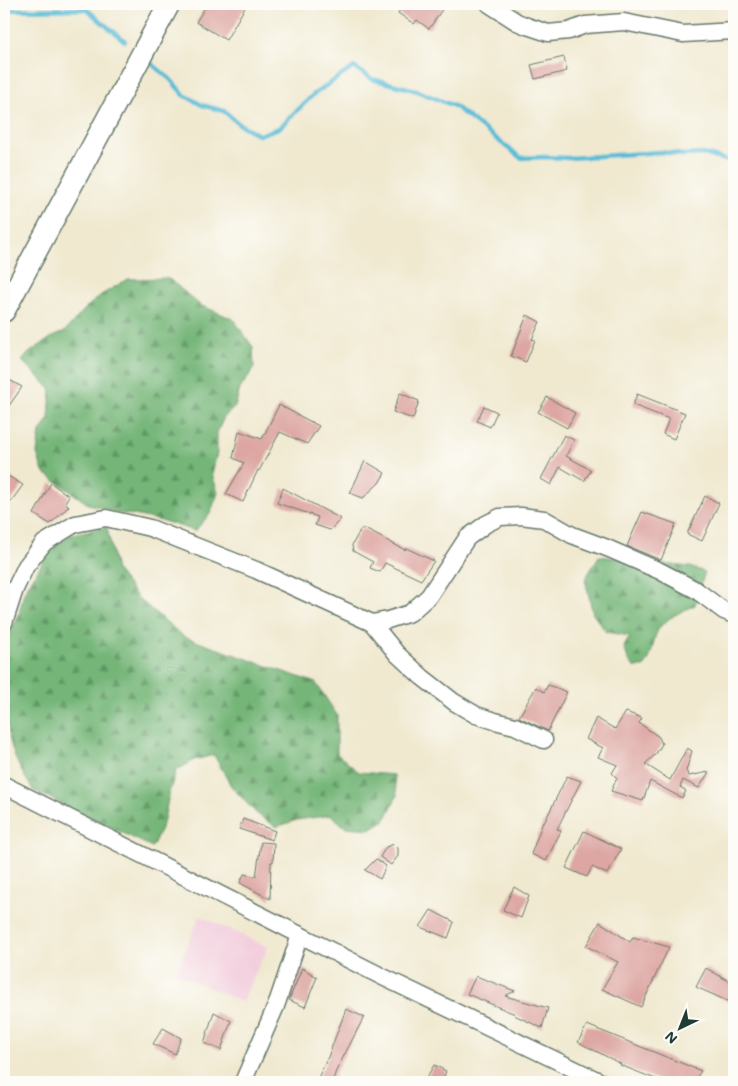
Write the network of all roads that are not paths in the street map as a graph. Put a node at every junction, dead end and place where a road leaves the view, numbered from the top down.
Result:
1 (169, 4) edge
2 (489, 4) edge
3 (734, 31) edge
4 (4, 311) edge
5 (734, 615) edge
6 (4, 623) edge
7 (372, 623) junction
8 (544, 740) dead end
9 (4, 785) edge
10 (300, 935) junction
11 (243, 1082) edge
12 (601, 1082) edge

1 - 4 main road
2 - 3 street
5 - 7 street
6 - 7 street
7 - 8 street
9 - 10 street
10 - 11 street
10 - 12 street

